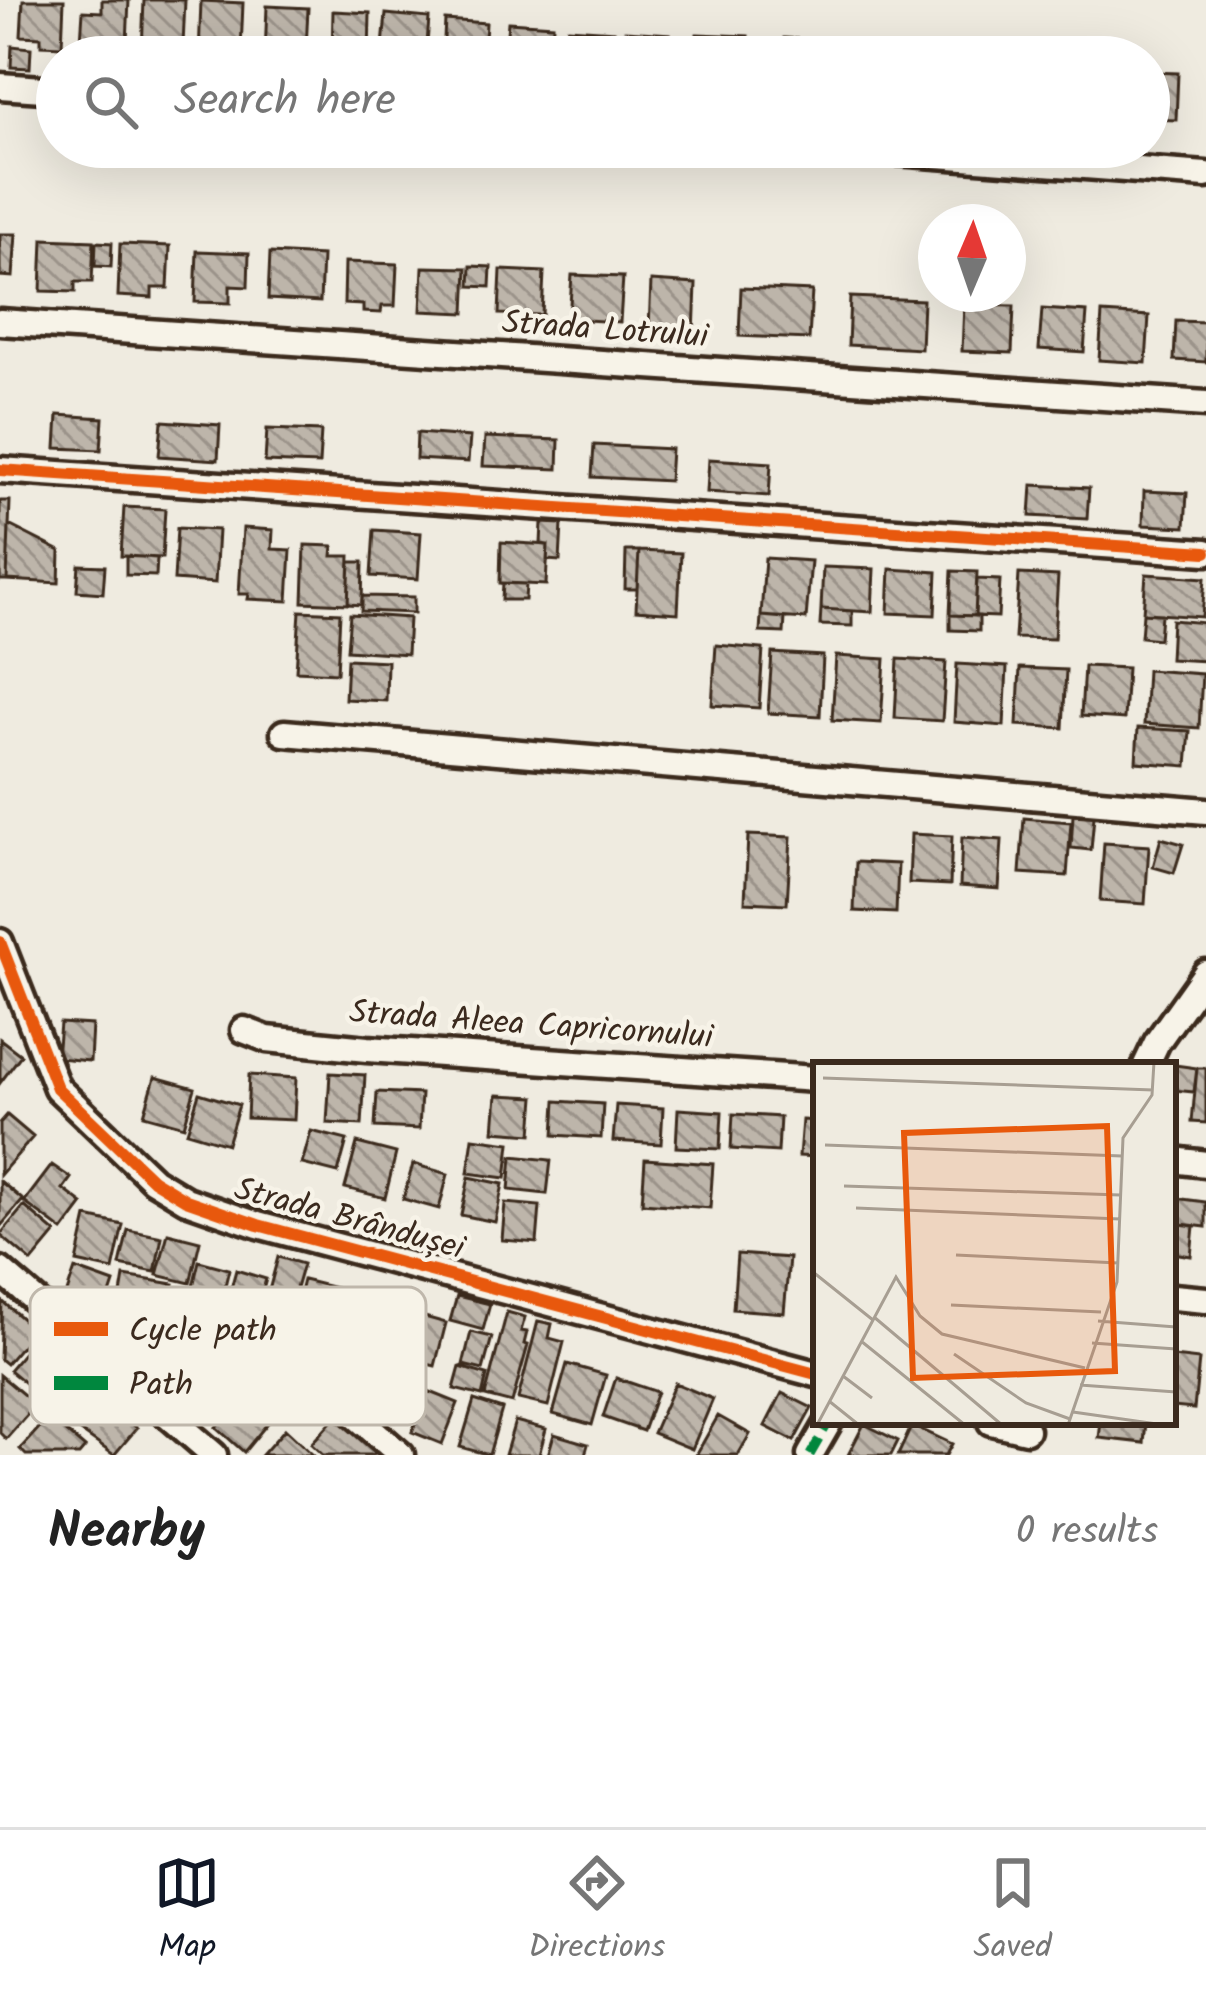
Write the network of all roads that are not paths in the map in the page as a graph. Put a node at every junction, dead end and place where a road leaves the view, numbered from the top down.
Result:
1 (0, 86) edge
2 (36, 89) edge
3 (1112, 168) edge
4 (1206, 175) edge
5 (0, 322) edge
6 (1206, 404) edge
7 (0, 470) edge
8 (1206, 552) edge
9 (284, 733) dead end
10 (1206, 811) edge
11 (0, 942) edge
12 (1206, 973) edge
13 (244, 1030) dead end
14 (1147, 1062) edge
15 (813, 1079) edge
16 (1176, 1160) edge
17 (1206, 1164) edge
18 (0, 1270) edge
19 (30, 1296) edge
20 (1176, 1297) edge
21 (1206, 1300) edge
22 (813, 1373) edge
23 (179, 1425) edge
24 (366, 1425) edge
25 (828, 1425) edge
26 (214, 1455) edge
27 (401, 1455) edge
28 (810, 1455) edge

1 - 2 street
3 - 4 street
5 - 6 street, Strada Lotrului
7 - 8 street
9 - 10 street
11 - 22 street, Strada Brândușei
12 - 14 street
13 - 15 street, Strada Aleea Capricornului
16 - 17 street
18 - 19 street
20 - 21 street
23 - 26 street
24 - 27 street
25 - 28 street

